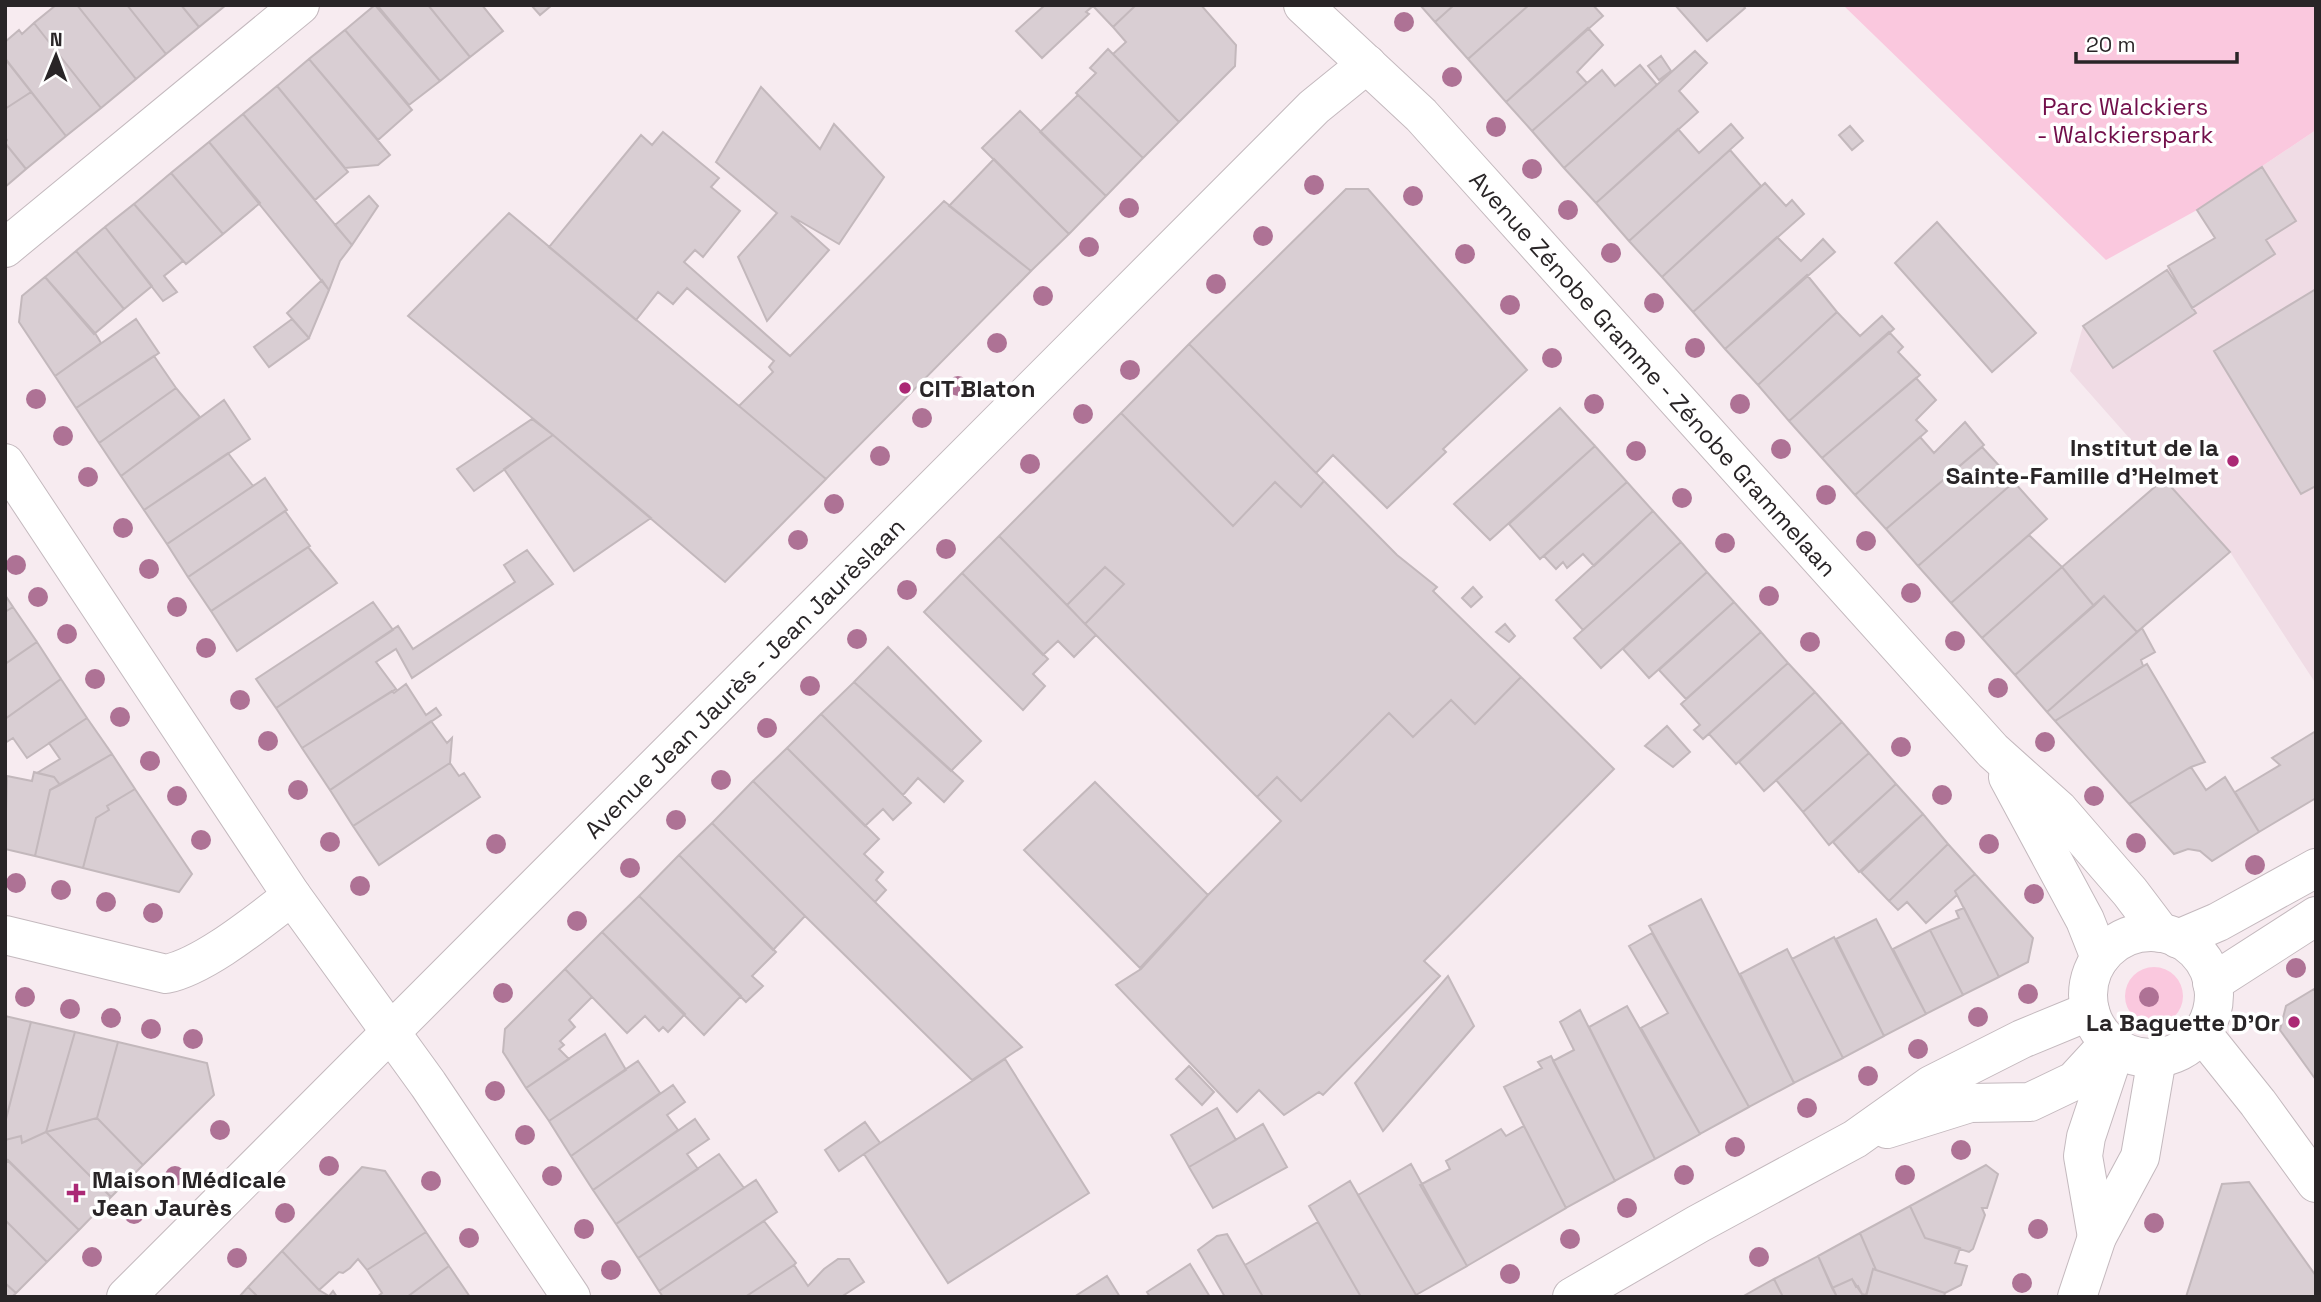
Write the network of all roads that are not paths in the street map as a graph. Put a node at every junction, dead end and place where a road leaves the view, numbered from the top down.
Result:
1 (300, 5) edge
2 (1303, 5) edge
3 (1367, 64) junction
4 (5, 248) edge
5 (5, 463) edge
6 (1993, 751) junction
7 (2316, 868) edge
8 (292, 896) junction
9 (2316, 916) edge
10 (5, 934) edge
11 (2169, 936) junction
12 (2100, 958) junction
13 (2212, 983) junction
14 (391, 1031) junction
15 (2202, 1033) junction
16 (2105, 1034) junction
17 (2157, 1058) junction
18 (2030, 1101) junction
19 (2086, 1138) junction
20 (1855, 1139) junction
21 (2316, 1183) edge
22 (2097, 1237) junction
23 (126, 1297) edge
24 (571, 1297) edge
25 (1572, 1297) edge
26 (2077, 1297) edge

1 - 4 street
2 - 3 street, Avenue Zénobe Gramme - Zénobe Grammelaan
3 - 6 street, Avenue Zénobe Gramme - Zénobe Grammelaan
3 - 14 street, Avenue Jean Jaurès - Jean Jaurèslaan
5 - 8 street
6 - 11 street, Avenue Zénobe Gramme - Zénobe Grammelaan
6 - 12 street, Avenue Zénobe Gramme - Zénobe Grammelaan
7 - 11 street
8 - 10 street
8 - 14 street
9 - 13 street
11 - 12 street
11 - 13 street, Avenue Zénobe Gramme - Zénobe Grammelaan
12 - 16 street
13 - 15 street
14 - 23 street, Avenue Jean Jaurès - Jean Jaurèslaan
14 - 24 street
15 - 17 street
15 - 21 street
16 - 17 street
16 - 18 street
16 - 19 street
16 - 20 street
17 - 22 street
18 - 19 street
18 - 20 street
19 - 22 street
20 - 25 street
22 - 26 street

